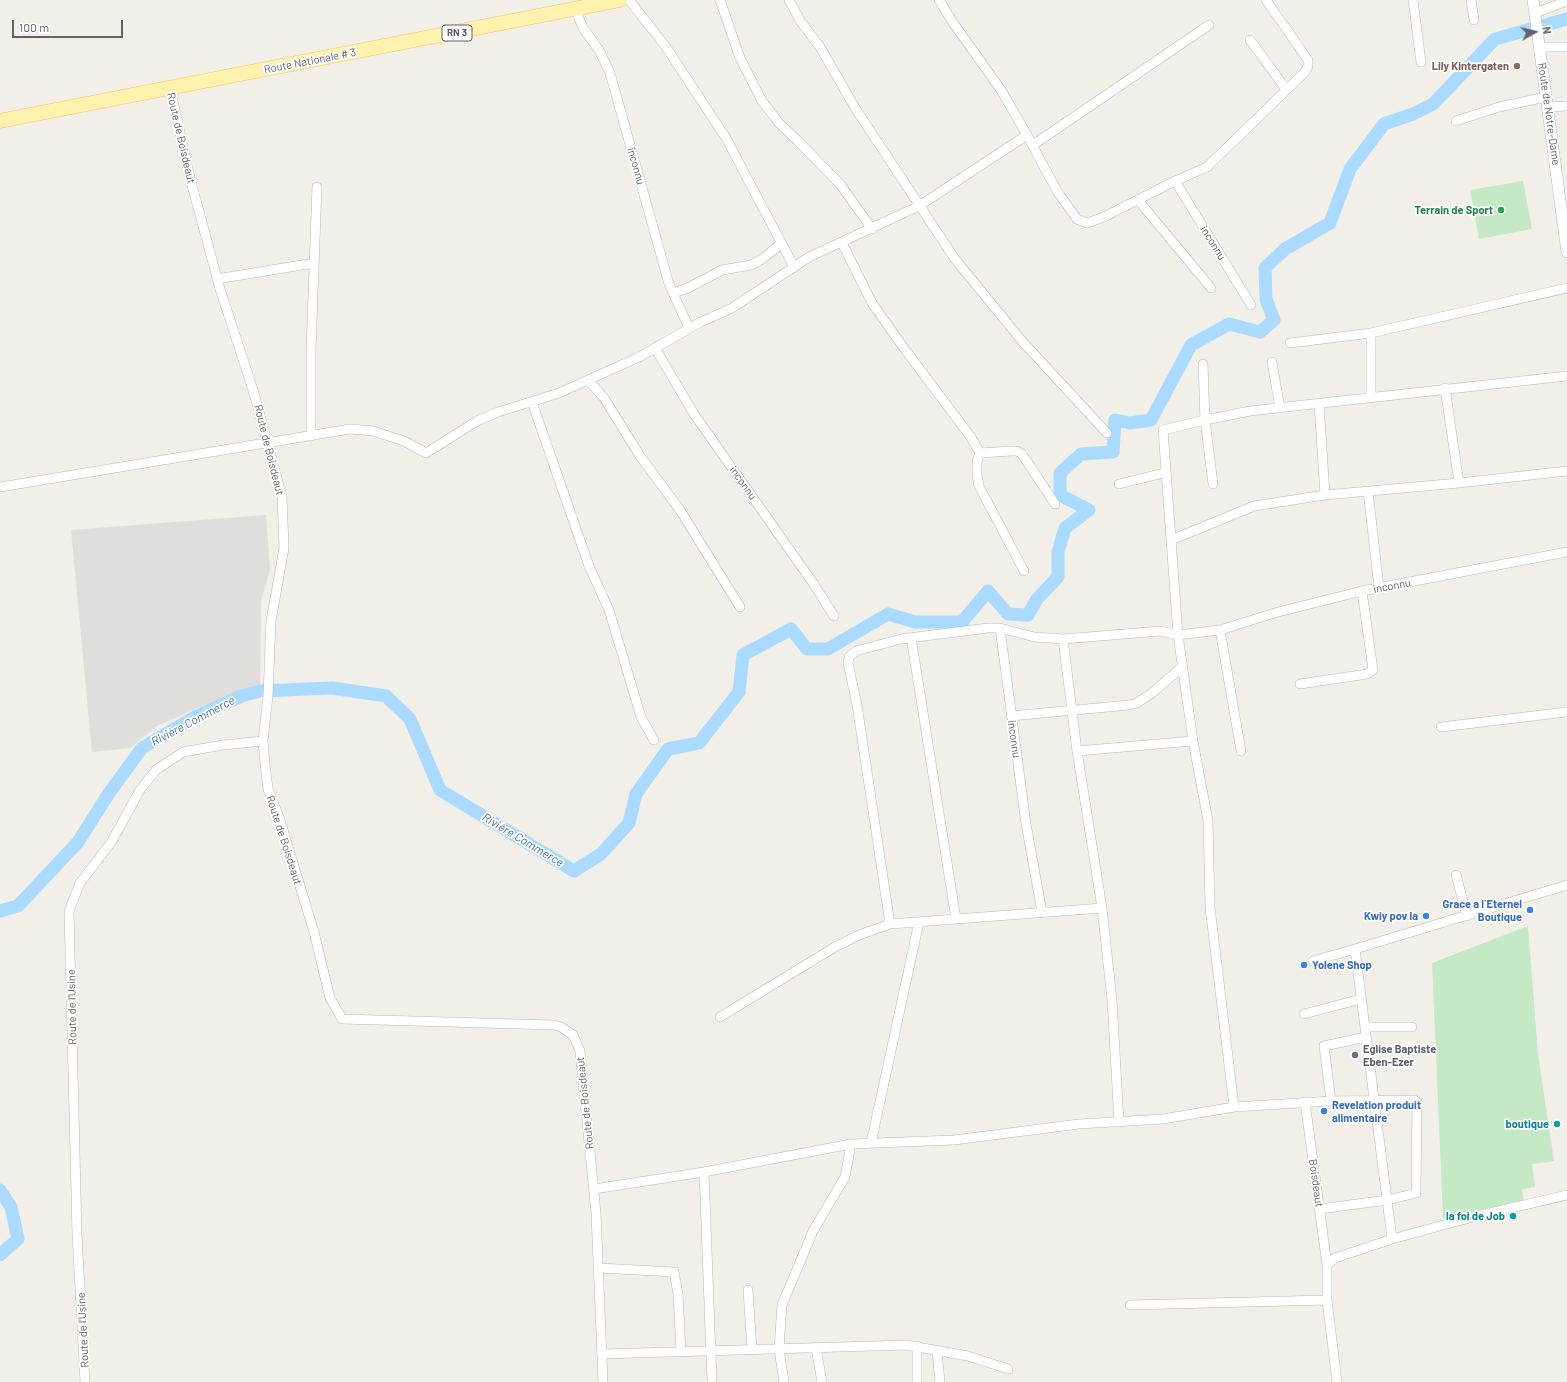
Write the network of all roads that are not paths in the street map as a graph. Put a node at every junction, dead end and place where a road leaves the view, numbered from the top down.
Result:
1 (620, 0) edge
2 (629, 0) edge
3 (720, 0) edge
4 (789, 0) edge
5 (939, 0) edge
6 (1266, 0) edge
7 (1413, 0) edge
8 (1471, 0) edge
9 (1533, 0) edge
10 (1567, 1) edge
11 (575, 9) junction
12 (1536, 18) junction
13 (1474, 20) dead end
14 (1209, 25) dead end
15 (1250, 40) dead end
16 (1539, 43) junction
17 (1567, 47) edge
18 (1422, 62) dead end
19 (170, 88) junction
20 (1286, 89) junction
21 (1547, 102) junction
22 (1567, 106) edge
23 (0, 121) edge
24 (1456, 122) dead end
25 (1027, 135) junction
26 (1033, 145) junction
27 (1174, 180) junction
28 (317, 187) dead end
29 (1138, 200) junction
30 (919, 206) junction
31 (872, 229) junction
32 (782, 243) junction
33 (842, 243) junction
34 (1567, 252) edge
35 (314, 264) junction
36 (794, 267) junction
37 (218, 279) junction
38 (1211, 288) dead end
39 (1567, 288) edge
40 (673, 293) junction
41 (1251, 305) dead end
42 (689, 328) junction
43 (1371, 333) junction
44 (1290, 343) dead end
45 (654, 348) junction
46 (1272, 362) dead end
47 (1203, 364) dead end
48 (1567, 376) edge
49 (588, 380) junction
50 (1445, 388) junction
51 (1371, 397) junction
52 (532, 402) junction
53 (1319, 403) junction
54 (1280, 408) junction
55 (1205, 420) junction
56 (1107, 434) dead end
57 (311, 436) junction
58 (268, 442) junction
59 (980, 453) junction
60 (1567, 471) edge
61 (1164, 473) junction
62 (1459, 483) junction
63 (1119, 484) dead end
64 (1213, 484) dead end
65 (0, 487) edge
66 (1368, 491) junction
67 (1325, 495) junction
68 (1054, 504) dead end
69 (1171, 540) junction
70 (1567, 552) edge
71 (1024, 571) dead end
72 (1379, 588) junction
73 (1362, 591) junction
74 (740, 607) dead end
75 (834, 616) dead end
76 (1000, 628) junction
77 (1220, 630) junction
78 (1178, 635) junction
79 (911, 637) junction
80 (1063, 639) junction
81 (1182, 667) junction
82 (1300, 684) dead end
83 (1072, 711) junction
84 (1567, 712) edge
85 (1011, 716) junction
86 (1441, 728) dead end
87 (654, 740) dead end
88 (263, 741) junction
89 (1193, 741) junction
90 (1241, 750) dead end
91 (1077, 751) junction
92 (1456, 875) dead end
93 (1567, 885) edge
94 (1102, 908) junction
95 (1042, 912) junction
96 (1468, 916) junction
97 (956, 918) junction
98 (920, 922) junction
99 (890, 924) junction
100 (1355, 949) junction
101 (1313, 961) dead end
102 (1361, 999) junction
103 (1304, 1014) dead end
104 (720, 1016) dead end
105 (1412, 1026) dead end
106 (1365, 1027) junction
107 (1366, 1036) junction
108 (1375, 1100) junction
109 (1331, 1101) junction
110 (1304, 1102) junction
111 (1234, 1107) junction
112 (1119, 1122) junction
113 (871, 1143) junction
114 (851, 1144) junction
115 (704, 1172) junction
116 (594, 1189) junction
117 (1567, 1195) edge
118 (1388, 1200) junction
119 (1319, 1209) junction
120 (1392, 1239) junction
121 (1327, 1264) junction
122 (599, 1268) junction
123 (748, 1290) dead end
124 (1327, 1300) junction
125 (1130, 1305) dead end
126 (917, 1346) junction
127 (816, 1348) junction
128 (779, 1349) junction
129 (752, 1350) junction
130 (712, 1351) junction
131 (937, 1351) junction
132 (681, 1352) junction
133 (602, 1354) junction
134 (1008, 1369) dead end
135 (86, 1382) edge
136 (602, 1382) edge
137 (712, 1382) edge
138 (784, 1382) edge
139 (822, 1382) edge
140 (917, 1382) edge
141 (940, 1382) edge
142 (1337, 1382) edge

1 - 11 main road, Route Nationale # 3 / RN 3
2 - 32 street
3 - 31 street
4 - 30 street
5 - 25 street
6 - 20 street
7 - 18 street
8 - 13 street
9 - 12 street, Route de Notre-Dame
10 - 12 street
11 - 19 main road, Route Nationale # 3 / RN 3
11 - 40 street, inconnu
12 - 16 street, Route de Notre-Dame
14 - 26 street
15 - 20 street
16 - 17 street
16 - 21 street, Route de Notre-Dame
19 - 23 main road, Route Nationale # 3 / RN 3
19 - 37 street, Route de Boisdeaut
20 - 27 street
21 - 22 street
21 - 24 street
21 - 34 street, Route de Notre-Dame
25 - 26 street
25 - 30 street
26 - 29 street
27 - 29 street
27 - 41 street, inconnu
28 - 35 street
29 - 38 street
30 - 31 street
30 - 56 street
31 - 33 street
32 - 36 street
32 - 40 street
33 - 36 street
33 - 59 street
35 - 37 street
35 - 57 street
36 - 42 street
37 - 58 street, Route de Boisdeaut
39 - 43 street
40 - 42 street, inconnu
42 - 45 street
43 - 44 street
43 - 51 street
45 - 49 street
45 - 75 street, inconnu
46 - 54 street
47 - 55 street
48 - 50 street
49 - 52 street
49 - 74 street
50 - 51 street
50 - 62 street
51 - 53 street
52 - 57 street
52 - 87 street
53 - 54 street
53 - 67 street
54 - 55 street
55 - 61 street
55 - 64 street
57 - 58 street
58 - 65 street
58 - 88 street, Route de Boisdeaut
59 - 68 street
59 - 71 street
60 - 62 street
61 - 63 street
61 - 69 street
62 - 66 street
66 - 67 street
66 - 72 street
67 - 69 street
69 - 78 street
70 - 72 street, inconnu
72 - 73 street, inconnu
73 - 77 street, inconnu
73 - 82 street
76 - 79 street
76 - 80 street
76 - 85 street, inconnu
77 - 78 street, inconnu
77 - 90 street
78 - 80 street
78 - 81 street
79 - 97 street
79 - 99 street
80 - 83 street
81 - 83 street
81 - 89 street
83 - 85 street
83 - 91 street
84 - 86 street
85 - 95 street, inconnu
88 - 116 street, Route de Boisdeaut
88 - 135 street, Route de l'Usine
89 - 91 street
89 - 111 street
91 - 94 street
92 - 96 street
93 - 96 street
94 - 95 street
94 - 112 street
95 - 97 street
96 - 100 street
97 - 98 street
98 - 99 street
98 - 113 street
99 - 104 street
100 - 101 street
100 - 102 street
102 - 103 street
102 - 106 street
105 - 106 street
106 - 107 street
107 - 108 street
107 - 109 street
108 - 109 street
108 - 118 street
108 - 118 street
109 - 110 street
110 - 111 street
110 - 119 street, Boisdeaut
111 - 112 street
112 - 113 street
113 - 114 street
114 - 115 street
114 - 128 street
115 - 116 street
115 - 130 street
116 - 122 street, Route de Boisdeaut
117 - 120 street
118 - 119 street
118 - 120 street
119 - 121 street, Boisdeaut
120 - 121 street
121 - 124 street, Boisdeaut
122 - 132 street
122 - 133 street, Route de Boisdeaut
123 - 129 street
124 - 125 street
124 - 142 street, Boisdeaut
126 - 127 street
126 - 131 street
126 - 140 street
127 - 128 street
127 - 139 street
128 - 129 street
128 - 138 street
129 - 130 street
130 - 132 street
130 - 137 street
131 - 134 street
131 - 141 street
132 - 133 street
133 - 136 street, Route de Boisdeaut

